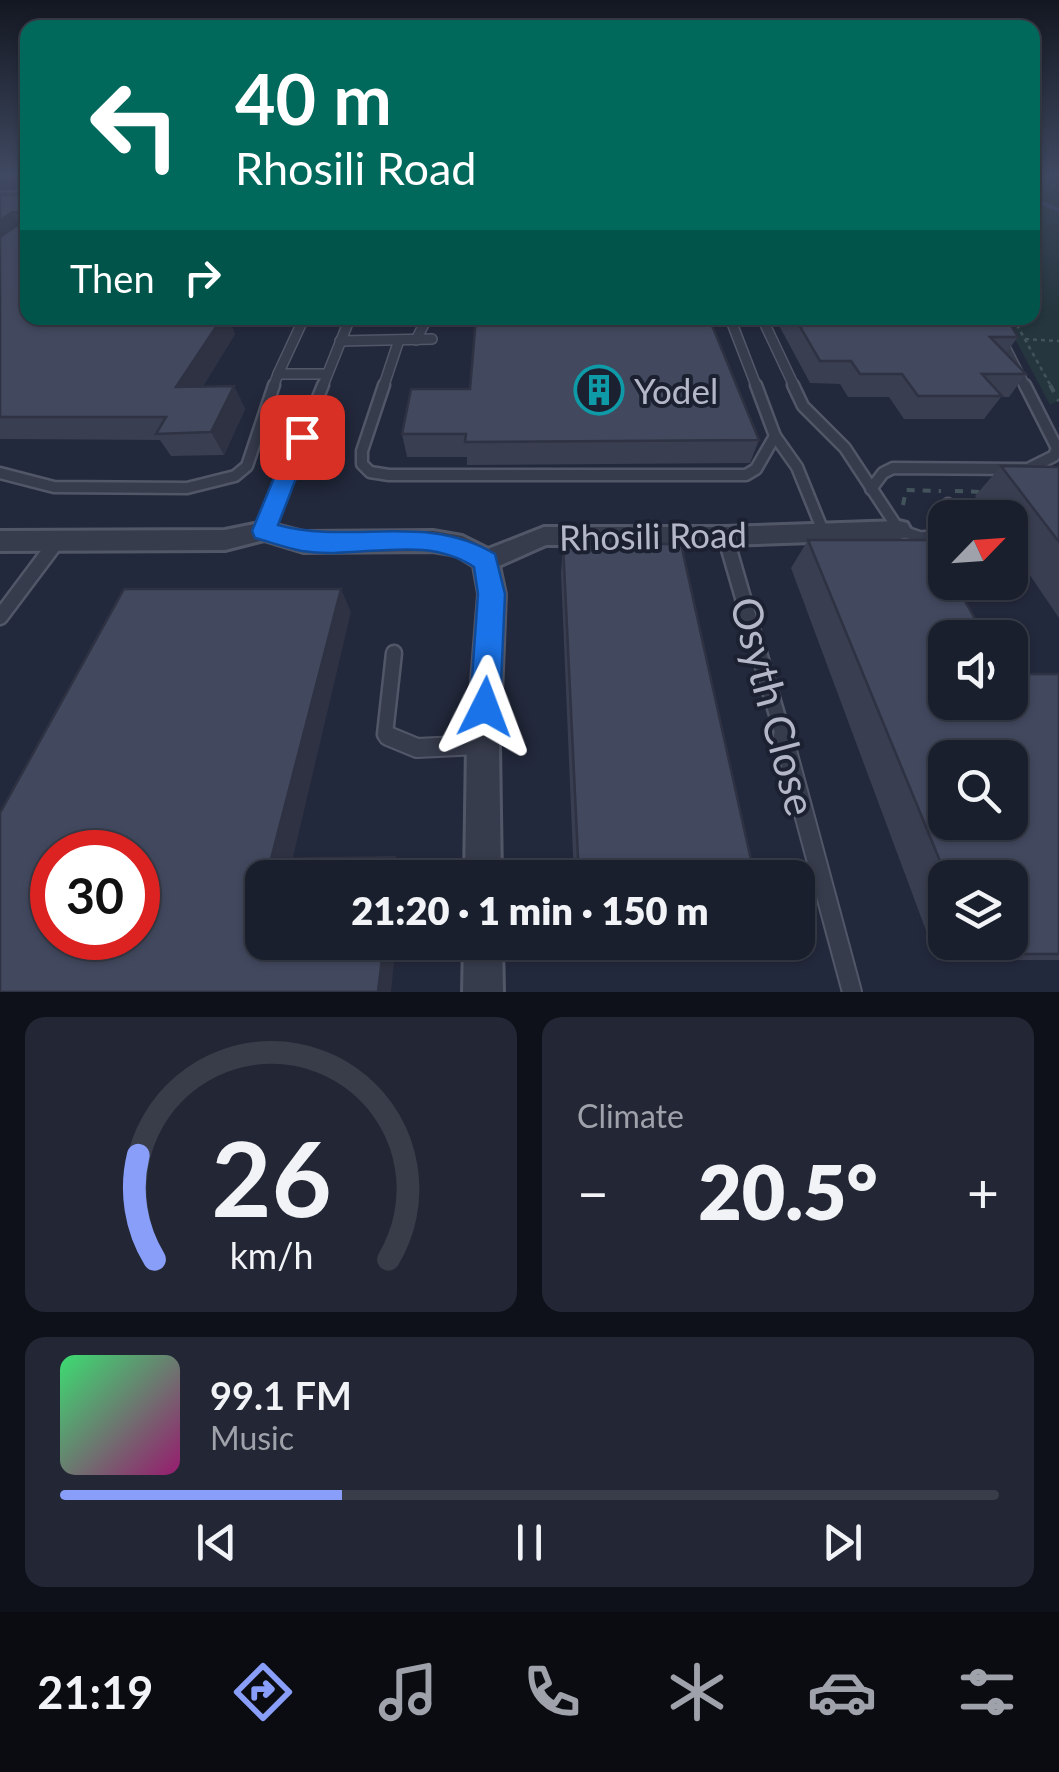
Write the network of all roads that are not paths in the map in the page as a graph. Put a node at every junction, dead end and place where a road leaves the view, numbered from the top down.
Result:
1 (301, 325) edge
2 (347, 325) edge
3 (424, 325) edge
4 (733, 325) edge
5 (765, 325) edge
6 (994, 325) edge
7 (399, 340) junction
8 (416, 340) junction
9 (432, 340) dead end
10 (340, 341) junction
11 (278, 374) junction
12 (327, 374) junction
13 (774, 436) junction
14 (0, 473) edge
15 (871, 489) junction
16 (899, 530) junction
17 (264, 531) junction
18 (823, 531) junction
19 (725, 536) junction
20 (928, 540) edge
21 (57, 541) junction
22 (0, 542) edge
23 (486, 561) junction
24 (0, 617) edge
25 (394, 652) dead end
26 (483, 745) junction
27 (483, 860) edge
28 (482, 960) edge
29 (482, 992) edge
30 (852, 992) edge

1 - 11 lane
2 - 10 lane
3 - 8 lane
4 - 13 lane
5 - 15 lane
6 - 15 lane
7 - 8 lane
7 - 10 lane
7 - 13 lane
8 - 9 lane
10 - 12 lane
11 - 12 lane
11 - 14 lane
12 - 17 lane
13 - 18 lane
15 - 16 lane
16 - 18 street, Rhosili Road
16 - 20 lane
17 - 21 street
17 - 23 street
18 - 19 street, Rhosili Road
19 - 23 street, Rhosili Road
19 - 30 lane, Osyth Close
21 - 22 street
21 - 24 lane
23 - 26 street
25 - 26 lane
26 - 27 street
28 - 29 street

